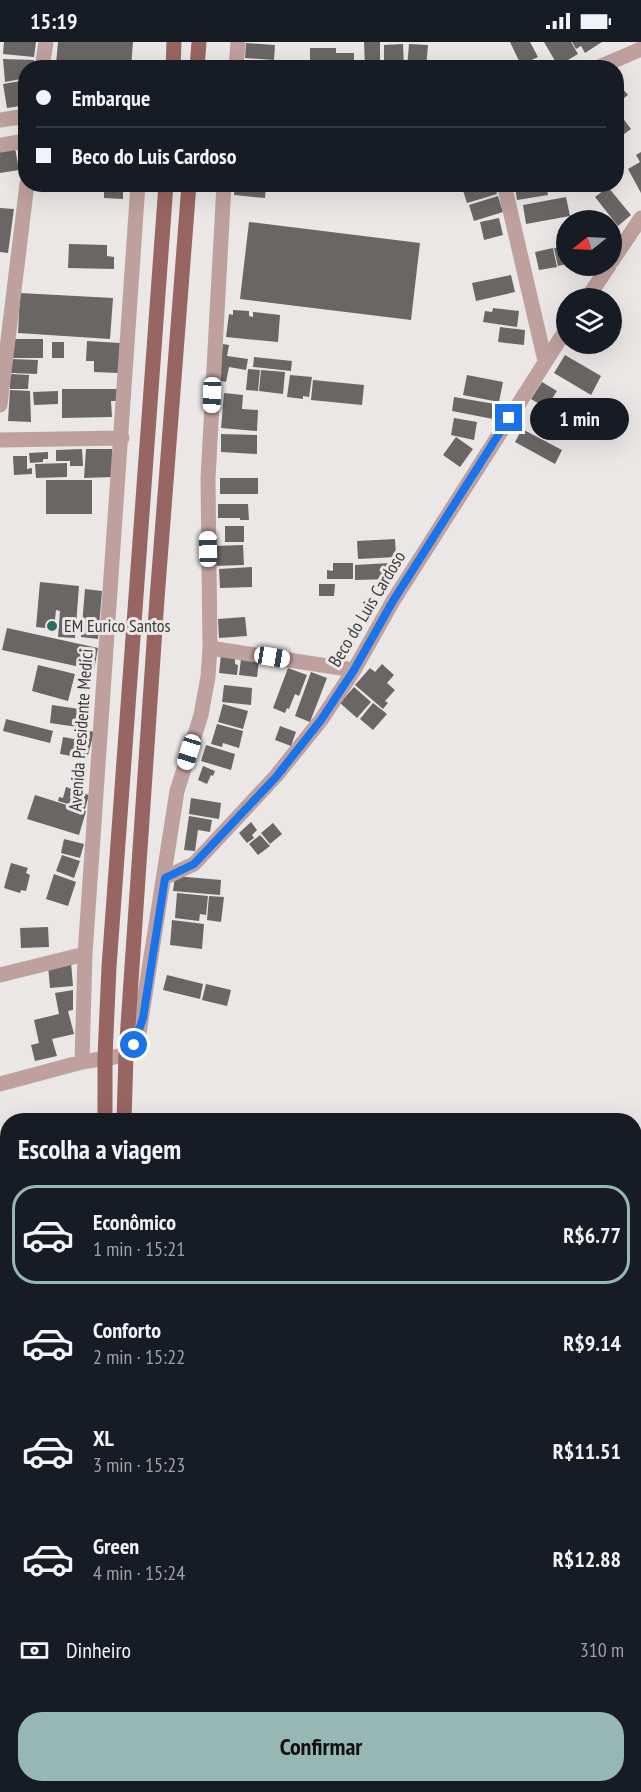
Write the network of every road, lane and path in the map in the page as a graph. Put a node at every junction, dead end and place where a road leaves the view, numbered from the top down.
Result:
1 (46, 42) edge
2 (174, 42) edge
3 (199, 42) edge
4 (238, 42) edge
5 (641, 49) edge
6 (43, 60) edge
7 (173, 60) edge
8 (198, 60) edge
9 (237, 60) edge
10 (616, 60) edge
11 (18, 117) edge
12 (0, 120) edge
13 (18, 142) edge
14 (0, 145) edge
15 (26, 192) edge
16 (137, 192) edge
17 (165, 192) edge
18 (188, 192) edge
19 (224, 192) edge
20 (506, 192) edge
21 (639, 225) edge
22 (622, 248) edge
23 (556, 344) edge
24 (545, 361) junction
25 (0, 405) edge
26 (122, 438) junction
27 (0, 440) edge
28 (210, 648) junction
29 (354, 670) junction
30 (165, 878) junction
31 (85, 954) junction
32 (0, 975) edge
33 (126, 1055) junction
34 (105, 1058) junction
35 (82, 1062) junction
36 (0, 1084) edge
37 (105, 1113) edge
38 (124, 1113) edge

1 - 6 street
2 - 7 main road
3 - 8 main road
4 - 9 street
5 - 10 street
11 - 12 street
13 - 14 street
15 - 25 street
16 - 26 street, Avenida Presidente Medici
17 - 34 main road
18 - 33 main road
19 - 28 street
20 - 24 street
21 - 22 street
23 - 24 street, Beco do Luis Cardoso
24 - 29 street, Beco do Luis Cardoso
26 - 27 street
26 - 31 street, Avenida Presidente Medici
28 - 29 street
28 - 30 street
29 - 30 street, Beco do Luis Cardoso
30 - 33 street
31 - 32 street
31 - 35 street, Avenida Presidente Medici
33 - 34 street
33 - 38 main road
34 - 35 street
34 - 37 main road
35 - 36 street

